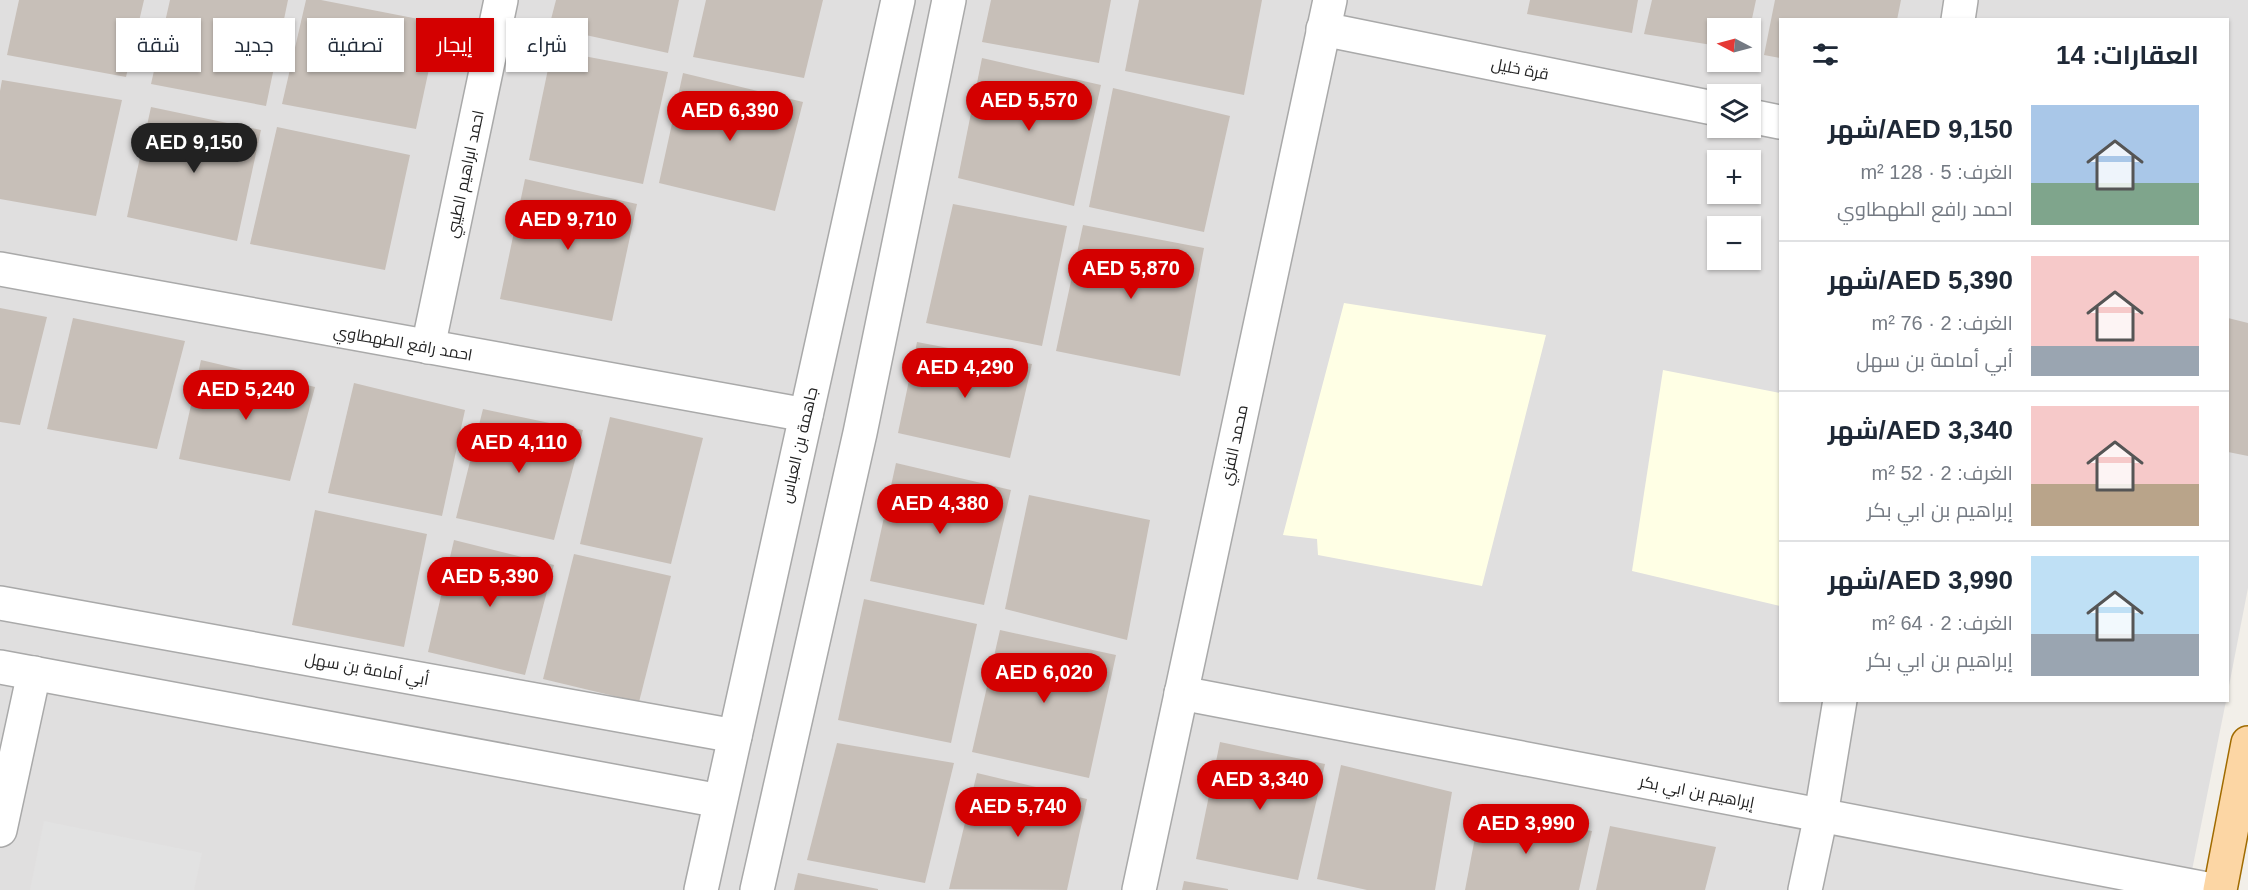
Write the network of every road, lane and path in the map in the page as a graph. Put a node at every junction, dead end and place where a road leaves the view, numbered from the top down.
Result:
1 (501, 0) edge
2 (898, 0) edge
3 (949, 0) edge
4 (1962, 0) edge
5 (1326, 15) edge
6 (1958, 18) edge
7 (1707, 106) edge
8 (1761, 118) edge
9 (1779, 122) edge
10 (0, 268) edge
11 (428, 347) junction
12 (806, 415) junction
13 (0, 603) edge
14 (0, 667) edge
15 (34, 673) junction
16 (1181, 693) junction
17 (1840, 702) edge
18 (735, 736) junction
19 (2248, 743) edge
20 (720, 801) junction
21 (1821, 815) junction
22 (0, 830) edge
23 (700, 890) edge
24 (757, 890) edge
25 (1139, 890) edge
26 (1805, 890) edge
27 (2212, 890) edge
28 (2220, 890) edge

1 - 11 street, احمد ابراهيم الطيبي
2 - 12 street, جاهمة بن العباس
3 - 24 street
4 - 6 street
5 - 7 street, قرة خليل
5 - 16 street, محمد الفزي
8 - 9 street
10 - 11 street, احمد رافع الطهطاوي
11 - 12 street, احمد رافع الطهطاوي
12 - 18 street, جاهمة بن العباس
13 - 18 street, أبي أمامة بن سهل
14 - 15 street
15 - 20 street
15 - 22 street
16 - 21 street, إبراهيم بن ابي بكر
16 - 25 street, محمد الفزي
17 - 21 street
18 - 20 street, جاهمة بن العباس
19 - 28 main road
20 - 23 street, جاهمة بن العباس
21 - 26 street
21 - 27 street, إبراهيم بن ابي بكر

